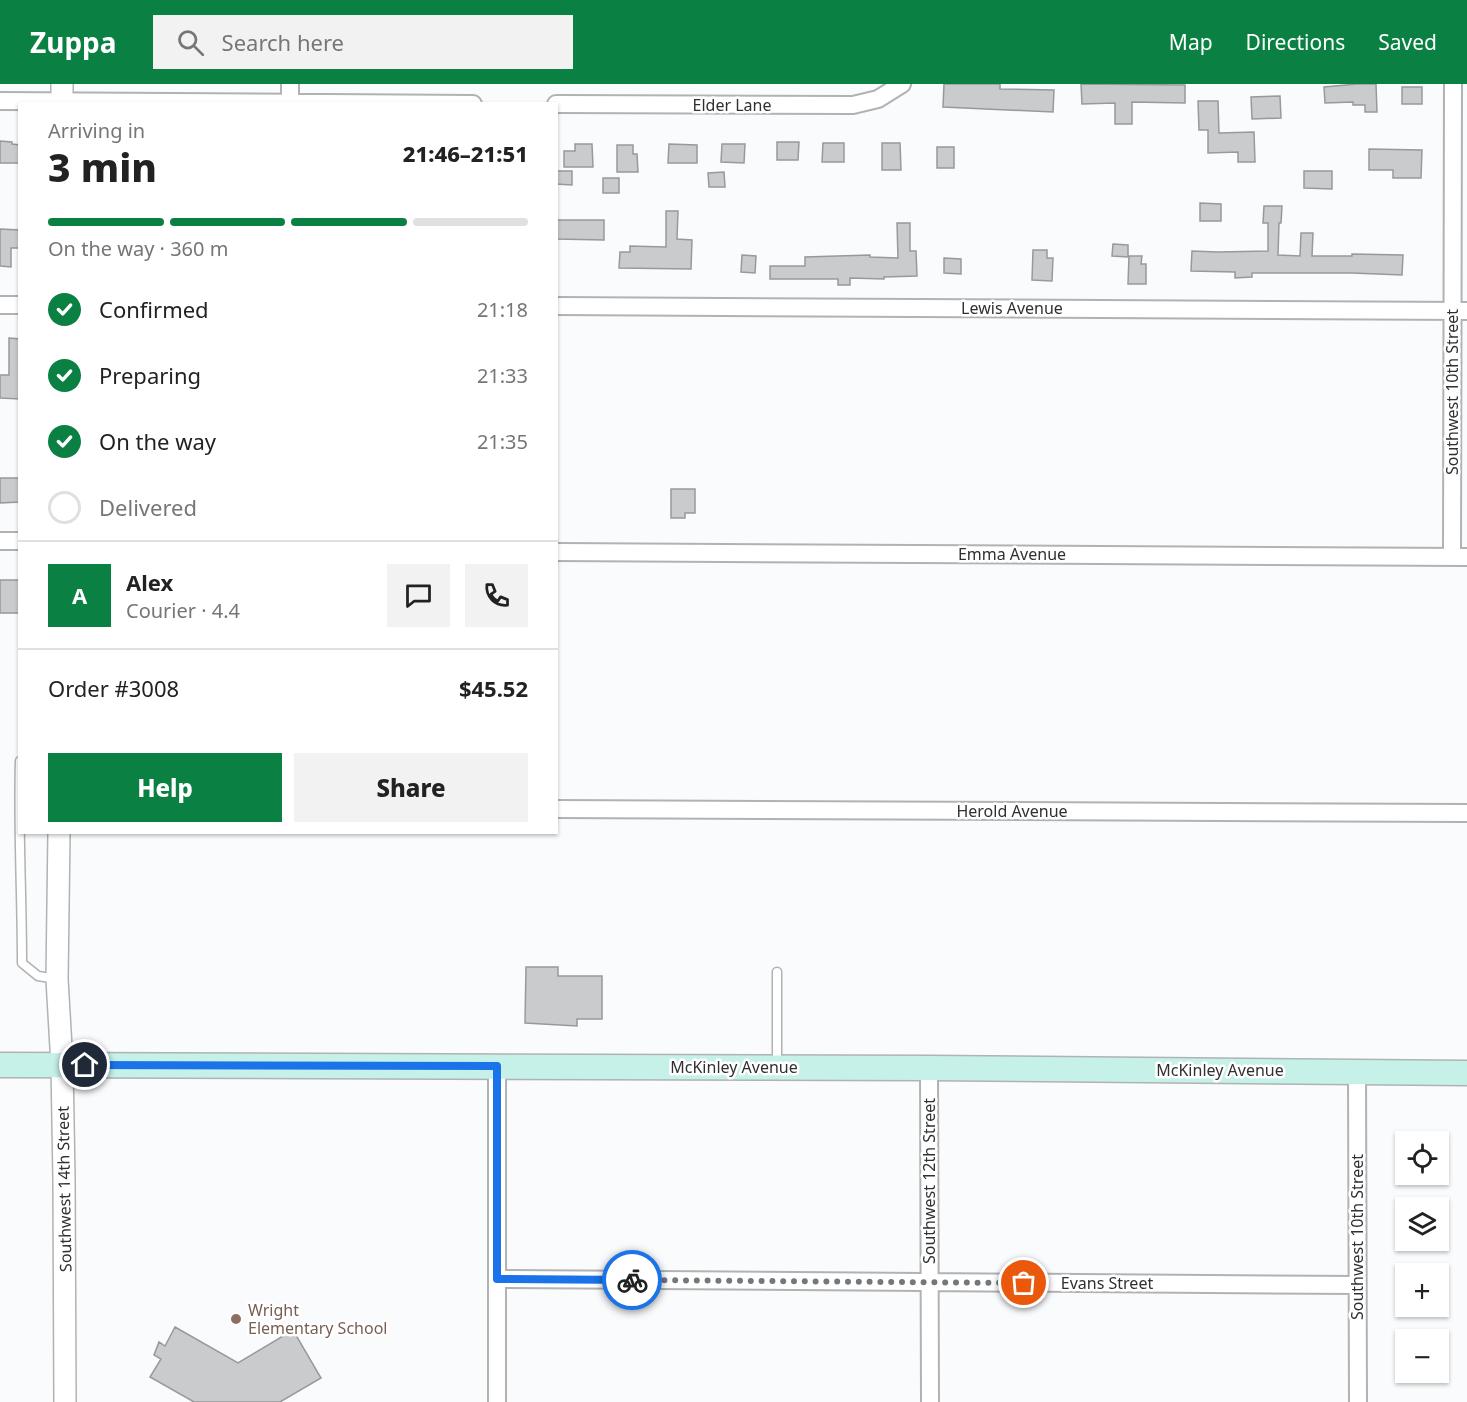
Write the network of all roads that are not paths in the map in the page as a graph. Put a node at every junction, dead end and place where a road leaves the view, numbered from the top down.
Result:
1 (290, 84) edge
2 (902, 84) edge
3 (1453, 84) edge
4 (62, 96) edge
5 (0, 101) edge
6 (257, 102) edge
7 (290, 102) edge
8 (558, 104) edge
9 (0, 305) edge
10 (18, 305) edge
11 (558, 306) edge
12 (1460, 311) edge
13 (0, 541) edge
14 (18, 541) edge
15 (558, 552) edge
16 (1460, 557) edge
17 (558, 809) edge
18 (1467, 813) edge
19 (19, 834) edge
20 (59, 834) edge
21 (777, 972) dead end
22 (57, 979) junction
23 (0, 1065) edge
24 (62, 1065) junction
25 (497, 1066) junction
26 (777, 1067) junction
27 (928, 1068) junction
28 (1357, 1071) junction
29 (1467, 1072) edge
30 (497, 1279) junction
31 (929, 1282) junction
32 (1358, 1285) junction
33 (65, 1402) edge
34 (497, 1402) edge
35 (930, 1402) edge
36 (1358, 1402) edge

1 - 7 street
2 - 8 street, Elder Lane
3 - 12 street, Southwest 10th Street
4 - 5 street
4 - 6 street
9 - 10 street
11 - 12 street, Lewis Avenue
12 - 16 street, Southwest 10th Street
13 - 14 street
15 - 16 street, Emma Avenue
17 - 18 street, Herold Avenue
19 - 22 lane
20 - 22 street, Southwest 14th Street
21 - 26 lane
22 - 24 street, Southwest 14th Street
23 - 24 main road, McKinley Avenue
24 - 25 main road, McKinley Avenue
24 - 33 street, Southwest 14th Street
25 - 26 main road, McKinley Avenue
25 - 30 street
26 - 27 main road, McKinley Avenue
27 - 28 main road, McKinley Avenue
27 - 31 street, Southwest 12th Street
28 - 29 main road, McKinley Avenue
28 - 32 street, Southwest 10th Street
30 - 31 street, Evans Street
30 - 34 street
31 - 32 street, Evans Street
31 - 35 street, Southwest 12th Street
32 - 36 street, Southwest 10th Street

